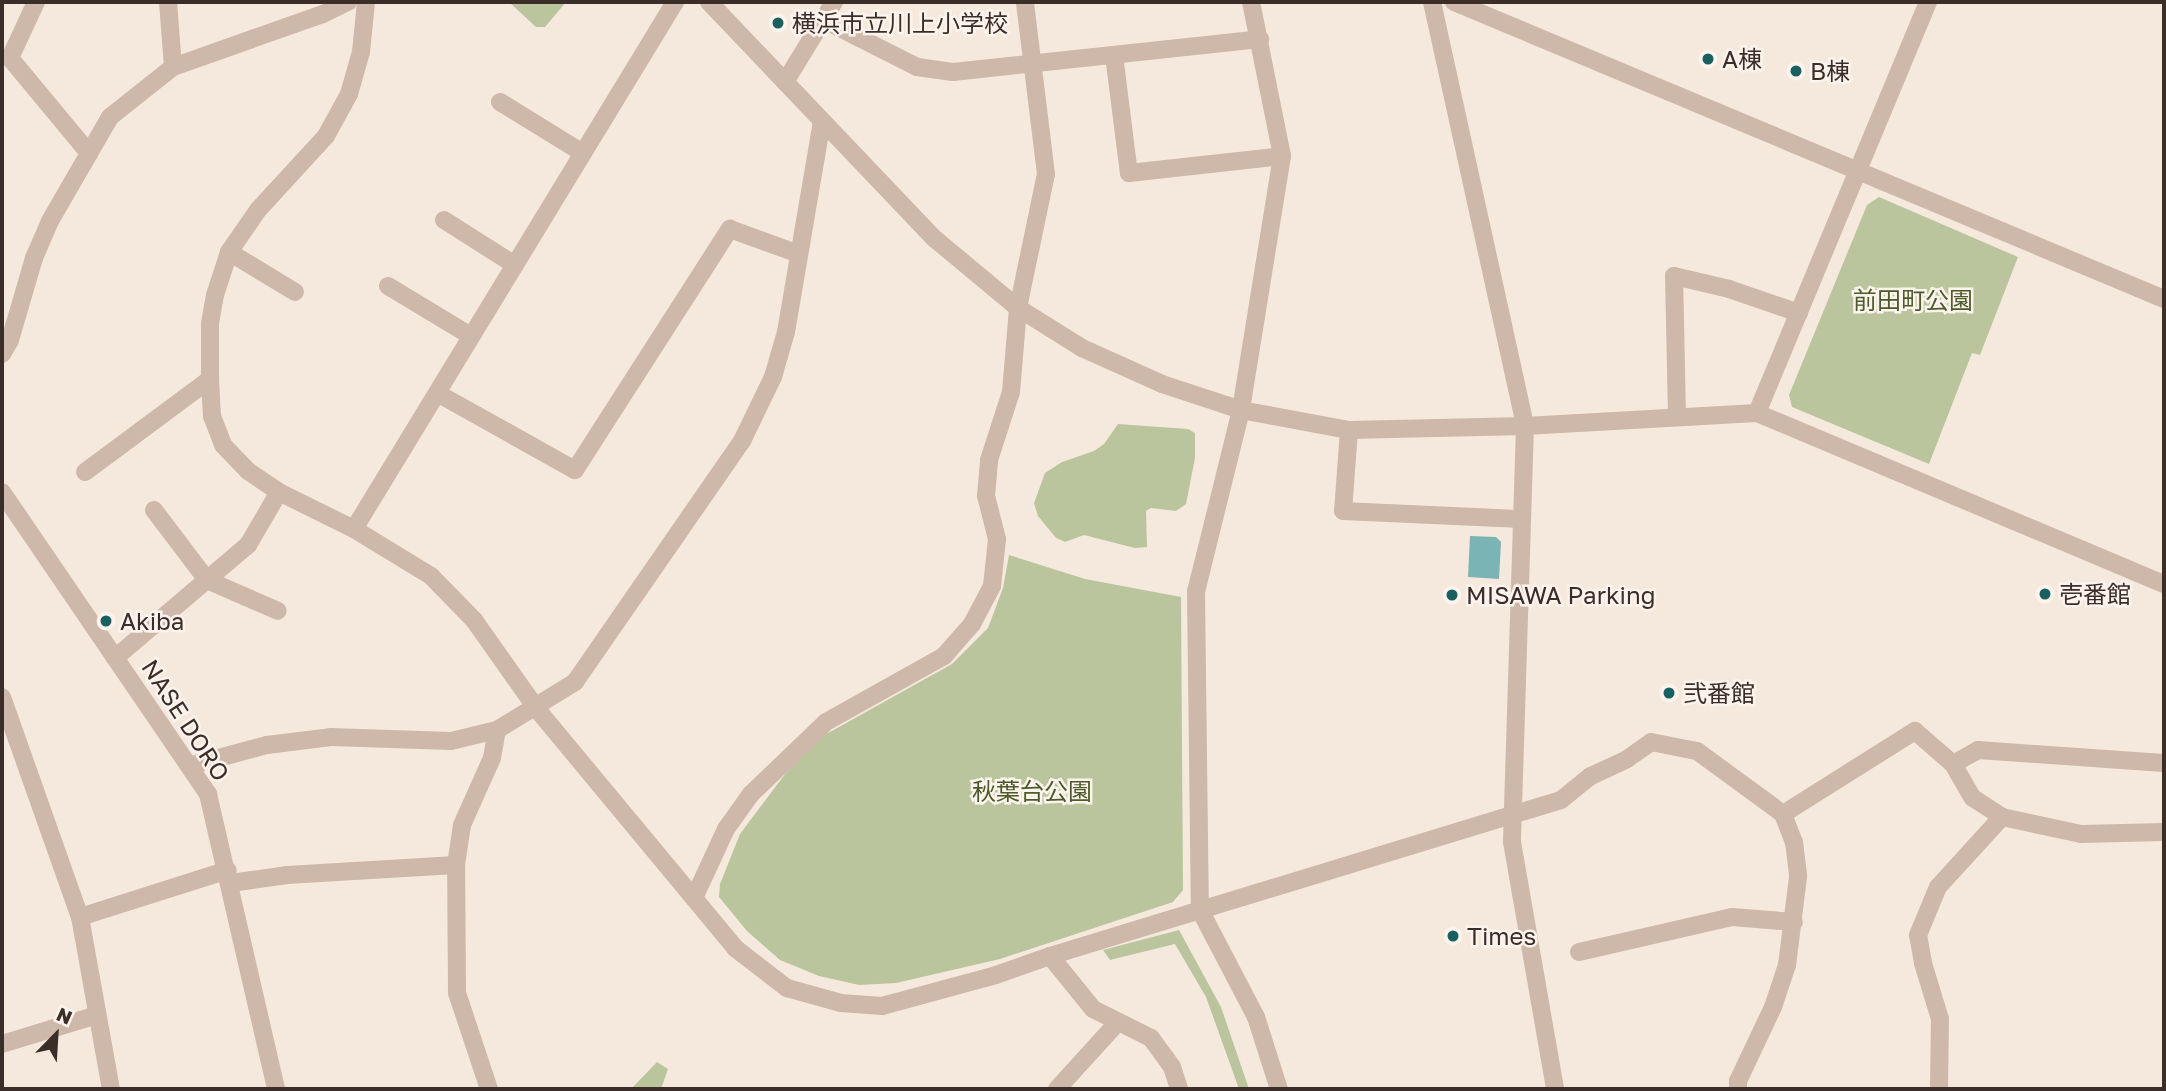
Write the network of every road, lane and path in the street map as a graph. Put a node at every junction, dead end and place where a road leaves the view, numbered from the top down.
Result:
1 (36, 2) edge
2 (168, 2) edge
3 (348, 2) edge
4 (366, 2) edge
5 (675, 2) edge
6 (709, 2) edge
7 (834, 2) edge
8 (1025, 2) edge
9 (1251, 2) edge
10 (1432, 2) edge
11 (1454, 2) edge
12 (1928, 2) edge
13 (824, 20) junction
14 (1260, 39) junction
15 (1114, 55) junction
16 (6, 59) edge
17 (1031, 63) junction
18 (173, 67) junction
19 (785, 82) junction
20 (500, 102) dead end
21 (822, 121) junction
22 (89, 153) junction
23 (583, 153) junction
24 (1282, 156) junction
25 (1858, 170) junction
26 (444, 220) dead end
27 (229, 252) junction
28 (799, 254) junction
29 (515, 265) junction
30 (387, 286) dead end
31 (295, 292) dead end
32 (2164, 299) edge
33 (1018, 308) junction
34 (1799, 313) junction
35 (471, 336) junction
36 (2, 354) edge
37 (210, 379) junction
38 (437, 393) junction
39 (1241, 410) junction
40 (1757, 412) junction
41 (1677, 417) junction
42 (1525, 426) junction
43 (1349, 430) junction
44 (85, 472) dead end
45 (2, 492) edge
46 (279, 492) junction
47 (154, 510) dead end
48 (1522, 519) junction
49 (354, 528) junction
50 (207, 580) junction
51 (2164, 584) edge
52 (278, 611) dead end
53 (115, 658) junction
54 (2, 697) edge
55 (536, 708) junction
56 (498, 730) junction
57 (2164, 763) edge
58 (1953, 764) junction
59 (189, 766) junction
60 (1783, 814) junction
61 (1511, 816) junction
62 (2002, 817) junction
63 (2164, 832) edge
64 (456, 865) junction
65 (229, 877) junction
66 (694, 898) junction
67 (1200, 910) junction
68 (80, 917) junction
69 (1794, 922) junction
70 (1579, 953) dead end
71 (1050, 956) junction
72 (97, 1015) junction
73 (1118, 1022) junction
74 (2, 1044) edge
75 (111, 1089) edge
76 (276, 1089) edge
77 (489, 1089) edge
78 (1057, 1089) edge
79 (1179, 1089) edge
80 (1279, 1089) edge
81 (1555, 1089) edge
82 (1738, 1089) edge
83 (1938, 1089) edge

1 - 16 street
2 - 18 street
3 - 18 street
4 - 27 street
5 - 23 street
6 - 19 street
7 - 13 street
8 - 17 street
9 - 14 street
10 - 42 street
11 - 25 street
12 - 25 street
13 - 17 street
13 - 19 street
14 - 15 street
14 - 24 street
15 - 17 street
15 - 24 street
16 - 22 street
17 - 33 street
18 - 22 street
19 - 21 street
20 - 23 street
21 - 28 street
21 - 33 street
22 - 36 street
23 - 29 street
24 - 39 street
25 - 32 street
25 - 34 street
26 - 29 street
27 - 31 street
27 - 37 street
28 - 38 street
28 - 55 street
29 - 35 street
30 - 35 street
33 - 39 street
33 - 66 street
34 - 40 street
34 - 41 street
35 - 38 street
37 - 44 street
37 - 46 street
38 - 49 street
39 - 43 street
39 - 67 street
40 - 41 street
40 - 51 street
41 - 42 street
42 - 43 street
42 - 48 street
43 - 48 street
45 - 53 street, NASE DORO
46 - 49 street
46 - 50 street
47 - 50 street
48 - 61 street
49 - 55 street
50 - 52 street
50 - 53 street
53 - 59 street, NASE DORO
54 - 68 street
55 - 56 street
55 - 66 street
56 - 59 street
56 - 64 street
57 - 58 street
58 - 60 street
58 - 62 street
59 - 65 street, NASE DORO
60 - 61 street
60 - 69 street
61 - 67 street
61 - 81 street
62 - 63 street
62 - 83 street
64 - 65 street
64 - 77 street
65 - 68 street
65 - 76 street, NASE DORO
66 - 71 street
67 - 71 street
67 - 80 street
68 - 72 street
69 - 70 street
69 - 82 street
71 - 73 street
72 - 74 street
72 - 75 street
73 - 78 street
73 - 79 street

